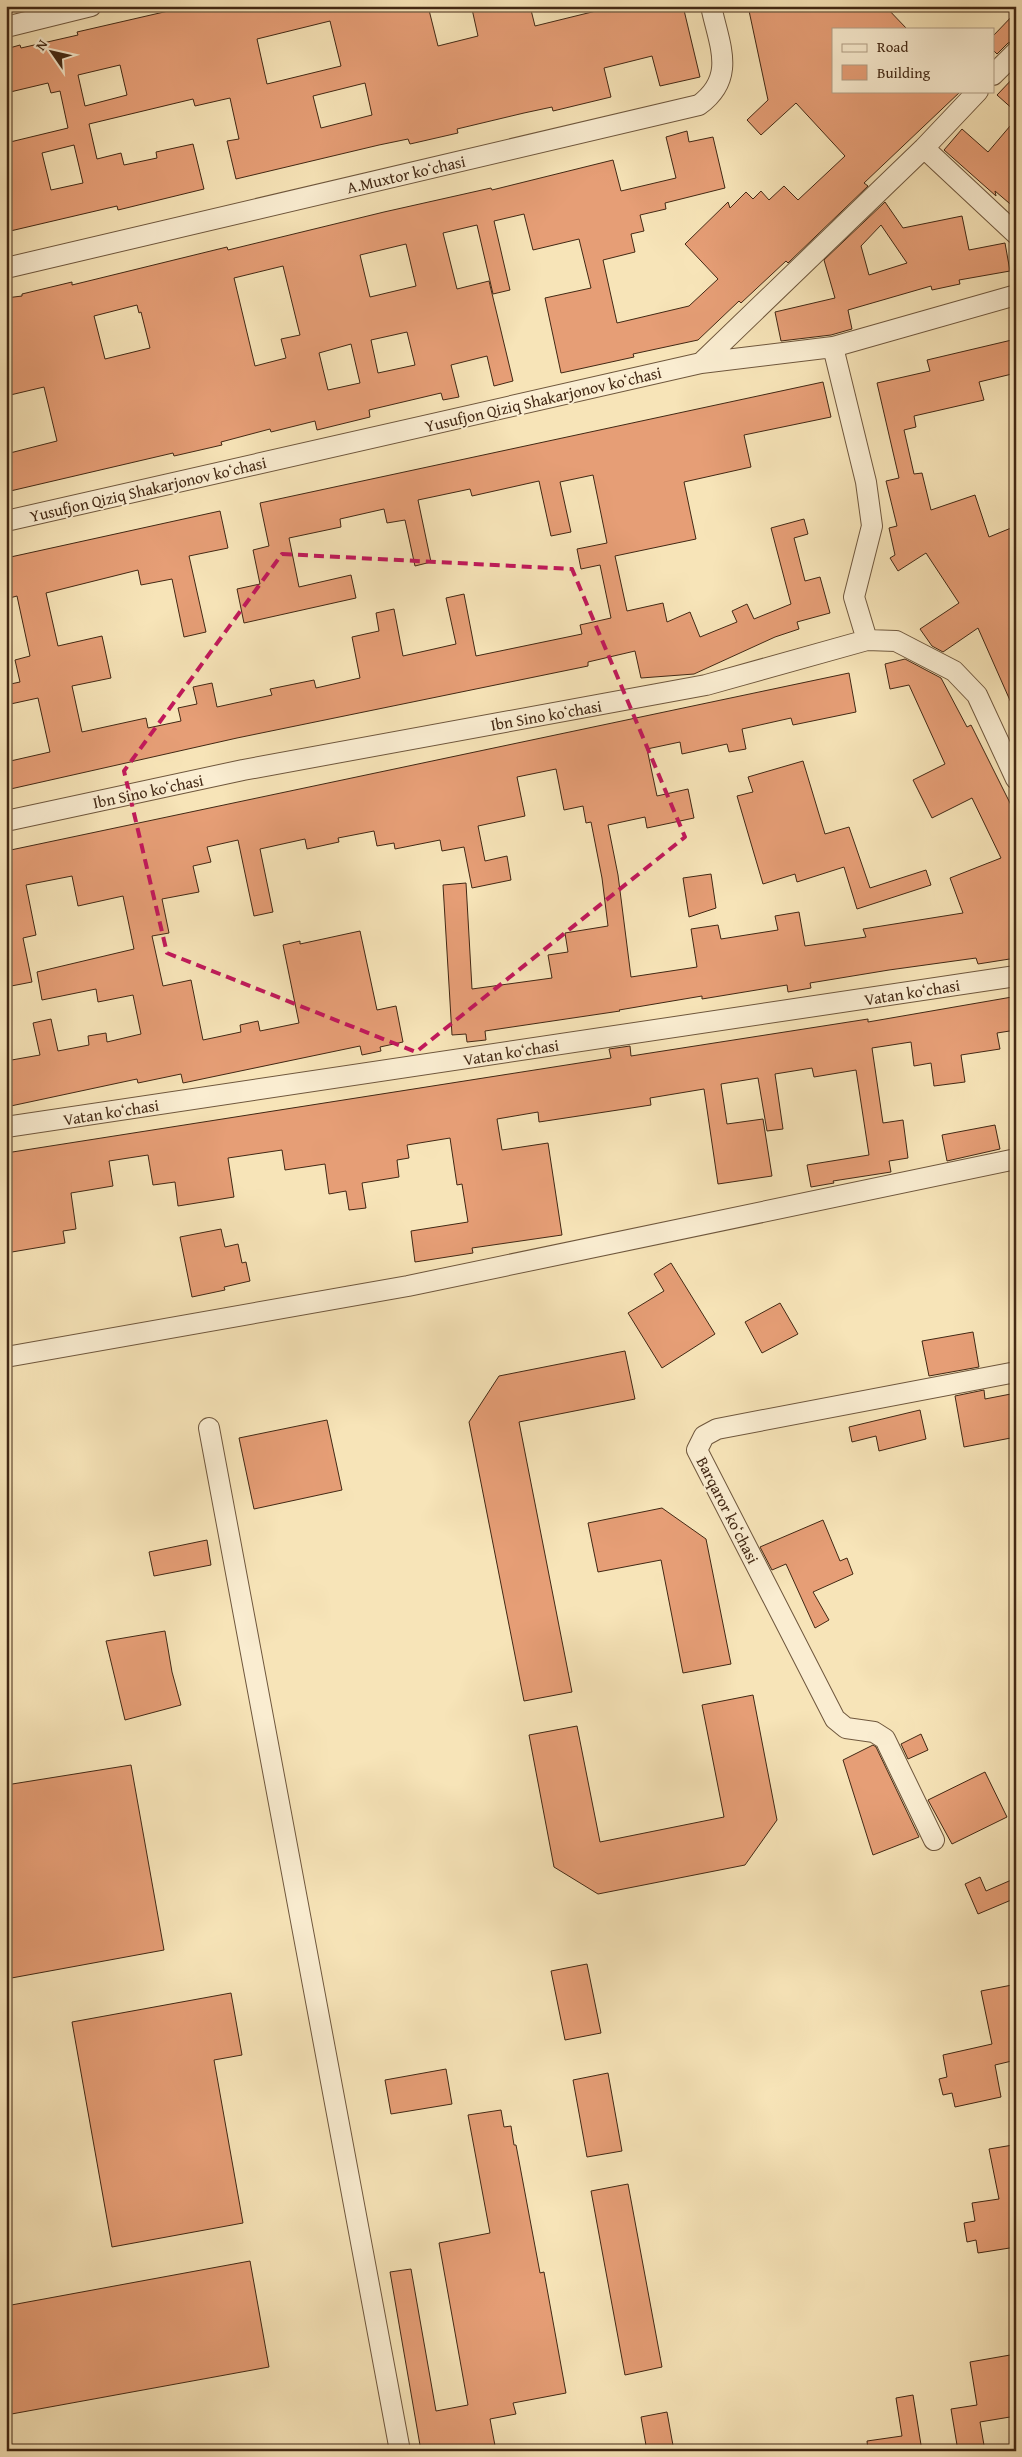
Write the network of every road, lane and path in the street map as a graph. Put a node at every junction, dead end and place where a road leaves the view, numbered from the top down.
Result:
1 (91, 6) edge
2 (711, 6) edge
3 (6, 27) edge
4 (1016, 52) edge
5 (994, 74) edge
6 (977, 92) edge
7 (924, 148) junction
8 (1016, 234) edge
9 (6, 268) edge
10 (1016, 295) edge
11 (833, 347) junction
12 (702, 363) junction
13 (6, 521) edge
14 (867, 640) junction
15 (1016, 779) edge
16 (6, 822) edge
17 (1016, 976) edge
18 (6, 1128) edge
19 (1016, 1159) edge
20 (6, 1357) edge
21 (1016, 1372) edge
22 (209, 1428) dead end
23 (934, 1840) dead end
24 (400, 2451) edge

1 - 3 street
2 - 9 street, A.Muxtor koʻchasi
4 - 5 street
6 - 7 street
7 - 8 street
7 - 12 street
10 - 11 street, Yusufjon Qiziq Shakarjonov koʻchasi
11 - 12 street, Yusufjon Qiziq Shakarjonov koʻchasi
11 - 14 street
12 - 13 street, Yusufjon Qiziq Shakarjonov koʻchasi
14 - 15 street, Ibn Sino koʻchasi
14 - 16 street, Ibn Sino koʻchasi
17 - 18 street, Vatan koʻchasi
19 - 20 street
21 - 23 street, Barqaror koʻchasi
22 - 24 street

